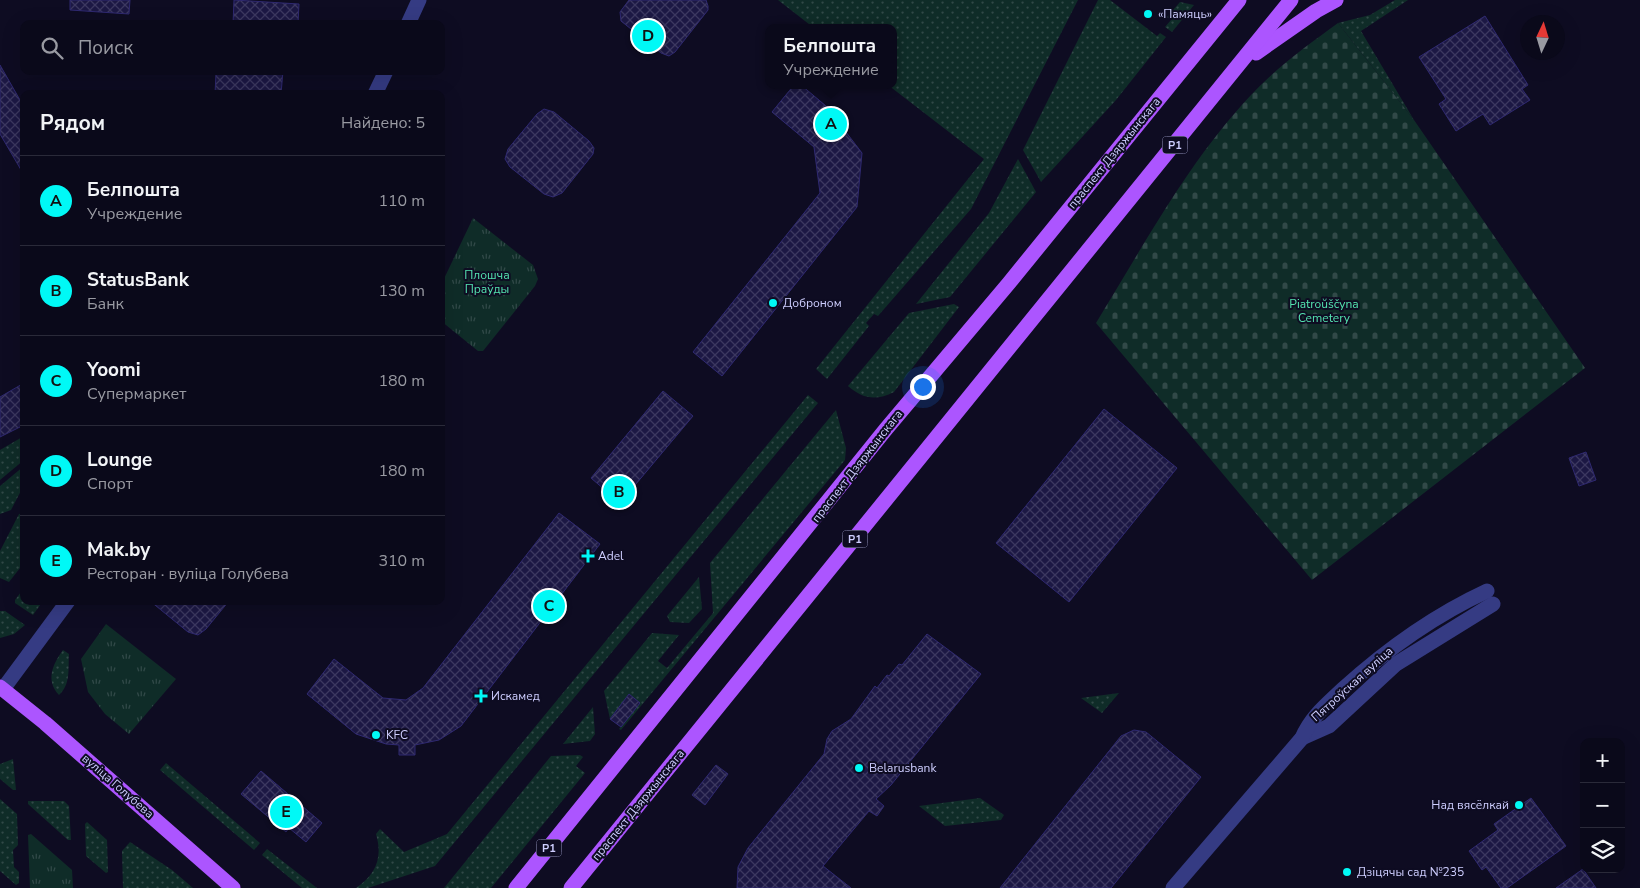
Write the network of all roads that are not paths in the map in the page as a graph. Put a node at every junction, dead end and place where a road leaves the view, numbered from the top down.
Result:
1 (419, 0) edge
2 (1239, 0) edge
3 (1291, 0) edge
4 (1336, 0) edge
5 (410, 20) edge
6 (1244, 61) junction
7 (384, 75) edge
8 (377, 90) edge
9 (1471, 599) junction
10 (65, 605) edge
11 (1478, 613) junction
12 (1, 690) edge
13 (1302, 738) junction
14 (233, 888) edge
15 (516, 888) edge
16 (571, 888) edge
17 (1173, 888) edge

1 - 5 street
2 - 15 main road, праспект Дзяржынскага / Р1
3 - 6 main road, праспект Дзяржынскага
4 - 6 main road, Р1
6 - 16 main road, праспект Дзяржынскага / Р1
7 - 8 street
9 - 11 street
9 - 11 street, Пятроўская вуліца
9 - 13 street, Пятроўская вуліца
10 - 12 street
11 - 13 street, Пятроўская вуліца
12 - 14 main road, вуліца Голубева
13 - 17 street, Пятроўская вуліца

